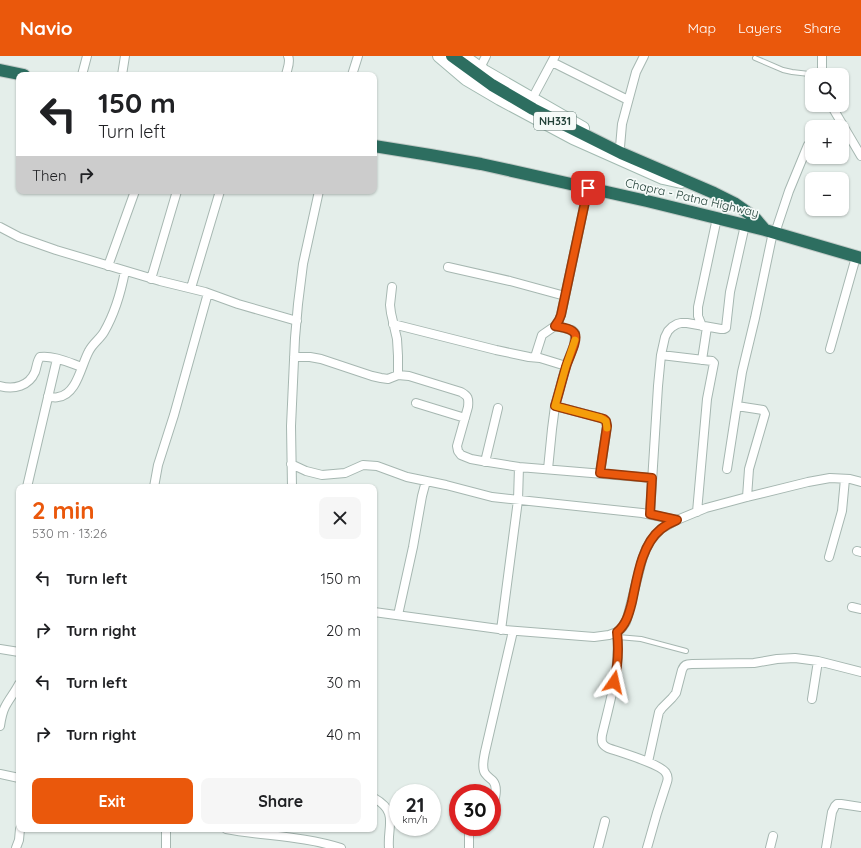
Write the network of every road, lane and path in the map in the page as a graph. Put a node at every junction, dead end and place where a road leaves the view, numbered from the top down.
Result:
1 (87, 56) edge
2 (125, 56) edge
3 (288, 56) edge
4 (358, 56) edge
5 (439, 56) edge
6 (452, 56) edge
7 (463, 56) edge
8 (486, 56) edge
9 (644, 56) edge
10 (822, 56) edge
11 (755, 58) dead end
12 (553, 59) edge
13 (480, 68) junction
14 (822, 68) edge
15 (0, 70) edge
16 (83, 72) edge
17 (122, 72) edge
18 (287, 72) edge
19 (353, 72) edge
20 (16, 73) edge
21 (805, 74) edge
22 (532, 99) junction
23 (628, 100) junction
24 (835, 112) edge
25 (377, 146) edge
26 (620, 147) junction
27 (805, 152) edge
28 (861, 156) edge
29 (698, 186) junction
30 (588, 188) junction
31 (134, 194) edge
32 (176, 194) edge
33 (219, 194) edge
34 (318, 194) edge
35 (717, 218) junction
36 (745, 225) junction
37 (0, 228) edge
38 (771, 231) junction
39 (859, 257) edge
40 (108, 266) junction
41 (448, 267) dead end
42 (125, 271) junction
43 (151, 279) junction
44 (392, 287) dead end
45 (191, 288) junction
46 (208, 293) junction
47 (565, 296) junction
48 (297, 321) junction
49 (393, 324) junction
50 (555, 326) junction
51 (704, 326) junction
52 (830, 349) dead end
53 (661, 355) junction
54 (294, 357) junction
55 (535, 358) junction
56 (57, 359) junction
57 (702, 360) junction
58 (82, 366) junction
59 (566, 366) junction
60 (398, 375) junction
61 (0, 386) edge
62 (48, 396) junction
63 (416, 403) dead end
64 (555, 406) junction
65 (737, 406) junction
66 (498, 408) dead end
67 (465, 418) junction
68 (484, 462) junction
69 (291, 464) junction
70 (520, 467) junction
71 (548, 469) junction
72 (727, 469) dead end
73 (600, 473) junction
74 (652, 478) junction
75 (845, 479) junction
76 (426, 481) junction
77 (861, 482) edge
78 (28, 484) edge
79 (155, 484) edge
80 (292, 484) edge
81 (747, 497) junction
82 (518, 500) junction
83 (697, 512) junction
84 (650, 514) junction
85 (677, 520) junction
86 (829, 557) dead end
87 (852, 607) dead end
88 (861, 609) edge
89 (377, 612) edge
90 (398, 615) junction
91 (501, 630) junction
92 (513, 631) junction
93 (617, 635) junction
94 (0, 649) edge
95 (686, 651) dead end
96 (16, 652) edge
97 (818, 661) junction
98 (861, 672) edge
99 (16, 691) edge
100 (812, 699) dead end
101 (0, 726) edge
102 (648, 762) junction
103 (0, 774) edge
104 (16, 777) edge
105 (495, 784) edge
106 (377, 800) edge
107 (861, 807) edge
108 (605, 821) dead end
109 (20, 832) edge
110 (166, 832) edge
111 (244, 832) edge
112 (296, 832) edge
113 (470, 836) edge
114 (773, 836) dead end
115 (296, 838) junction
116 (16, 848) edge
117 (166, 848) edge
118 (341, 848) edge
119 (389, 848) edge
120 (469, 848) edge
121 (598, 848) edge
122 (647, 848) edge
123 (770, 848) edge
124 (826, 848) edge

1 - 16 street
2 - 17 street
3 - 18 street
4 - 19 street
5 - 29 street
6 - 29 highway, NH331
7 - 13 street
8 - 13 street
9 - 23 street
10 - 14 street
11 - 21 lane
12 - 22 street
12 - 23 street
13 - 22 street
15 - 20 highway
22 - 26 street
23 - 26 street
24 - 28 street
25 - 30 highway, Chapra - Patna Highway
26 - 29 street
27 - 38 street
29 - 38 highway, NH331
30 - 35 highway, Chapra - Patna Highway
30 - 47 street
31 - 40 street
32 - 43 street
33 - 45 street
34 - 48 street
35 - 36 highway, Chapra - Patna Highway
35 - 51 street
36 - 38 highway, Chapra - Patna Highway
36 - 51 street
37 - 40 street
38 - 39 highway, Chapra - Patna Highway
38 - 65 street
39 - 52 street
40 - 42 street
41 - 47 street
42 - 43 street
42 - 58 street
43 - 45 street
44 - 49 street
45 - 46 street
46 - 48 street
46 - 79 street
47 - 50 street
48 - 54 street
49 - 55 street
49 - 60 street
50 - 55 street
50 - 59 street
51 - 53 street
51 - 57 street
53 - 57 street
53 - 74 street
54 - 60 street
54 - 69 street
55 - 59 street
56 - 58 street
56 - 61 street
56 - 62 street
57 - 83 street
58 - 62 street
59 - 64 street
60 - 67 street
62 - 78 street
63 - 67 street
64 - 71 street
64 - 73 street
65 - 72 street
65 - 81 street
66 - 68 street
67 - 68 street
68 - 70 street
69 - 76 street
69 - 80 street
70 - 71 street
70 - 82 street
71 - 73 street
73 - 74 street
74 - 84 street
75 - 77 street
75 - 81 street
75 - 86 street
76 - 82 street
76 - 90 street
81 - 83 street
82 - 84 street
82 - 91 street
83 - 85 street
84 - 85 street
85 - 93 street
87 - 88 street
89 - 90 street
90 - 91 street
91 - 92 street
92 - 93 street
92 - 105 street
93 - 95 lane
93 - 102 street
94 - 96 street
97 - 98 street
97 - 100 street
97 - 102 street
99 - 101 street
102 - 122 street
103 - 104 street
106 - 119 street
107 - 124 street
108 - 121 street
109 - 116 street
110 - 117 street
111 - 115 street
112 - 115 street
113 - 120 street
114 - 123 street
115 - 118 street

